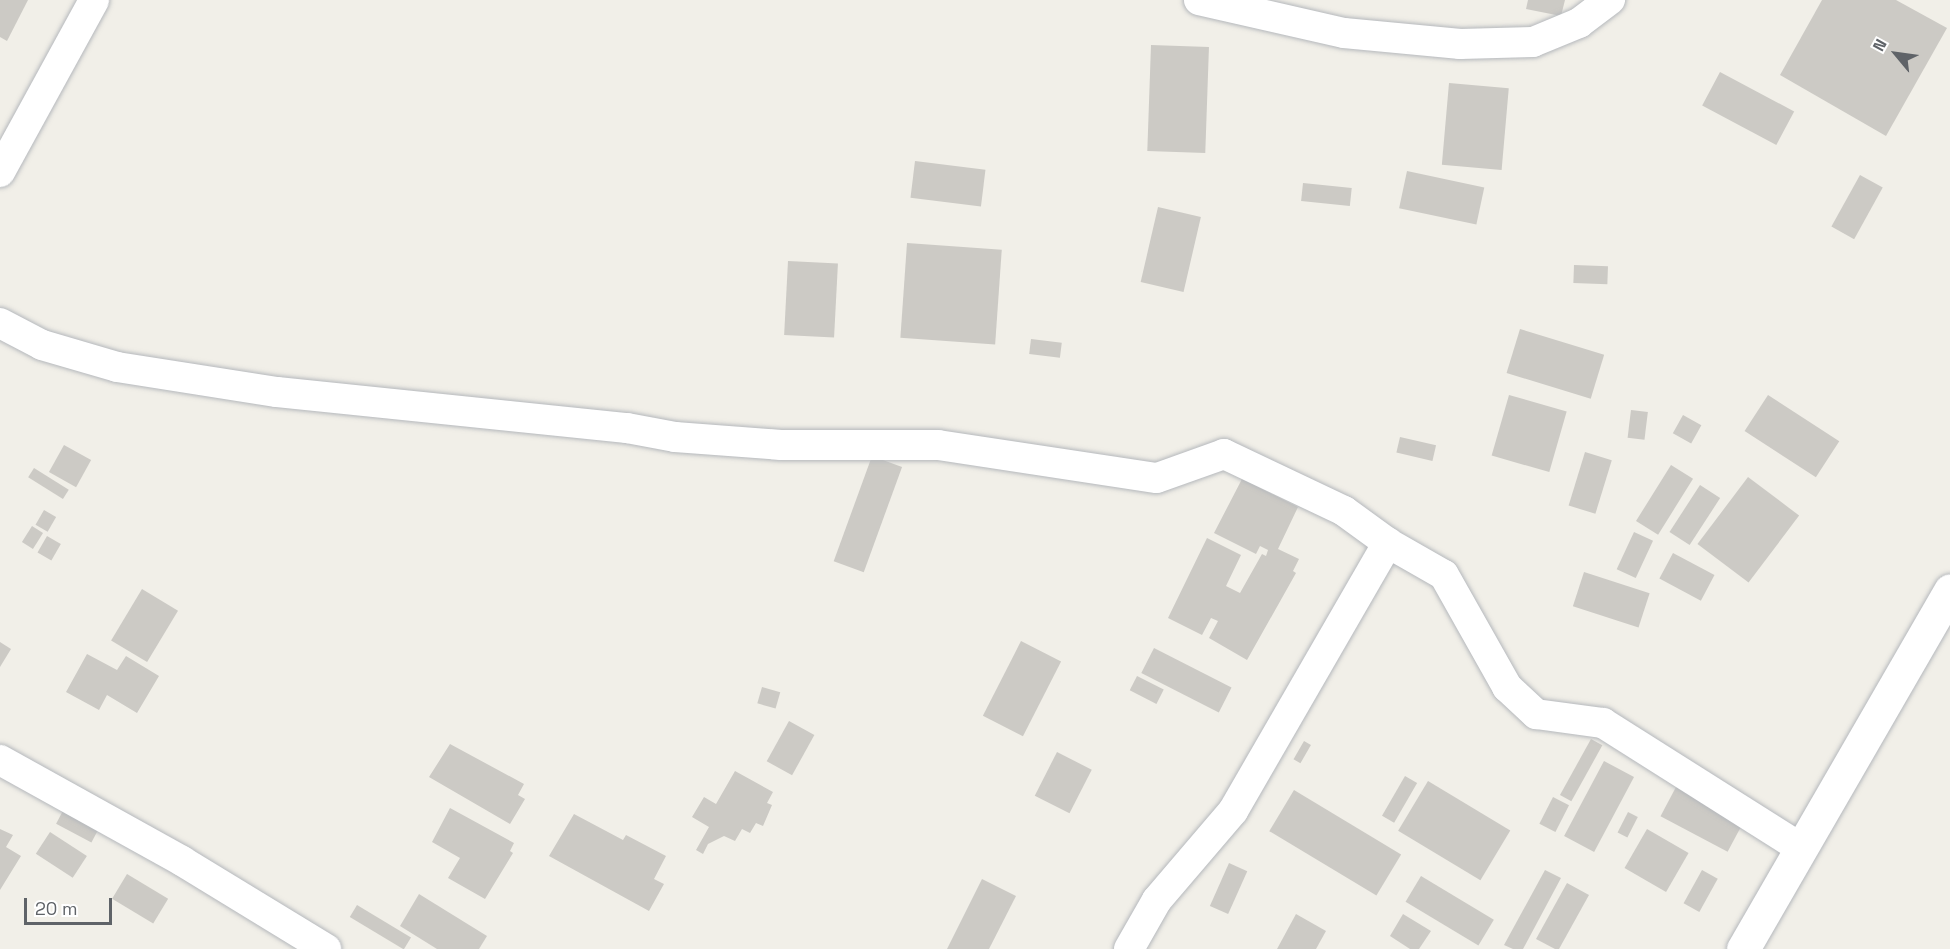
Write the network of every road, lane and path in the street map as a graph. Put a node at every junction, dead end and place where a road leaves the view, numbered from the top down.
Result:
1 (94, 0) edge
2 (1199, 0) edge
3 (1610, 0) edge
4 (0, 172) edge
5 (0, 323) edge
6 (1388, 543) junction
7 (1950, 590) edge
8 (0, 760) edge
9 (1799, 847) junction
10 (326, 949) edge
11 (1129, 949) edge
12 (1743, 949) edge

1 - 4 street
2 - 3 street
5 - 6 street
6 - 9 street
6 - 11 street
7 - 9 street
8 - 10 street
9 - 12 street

